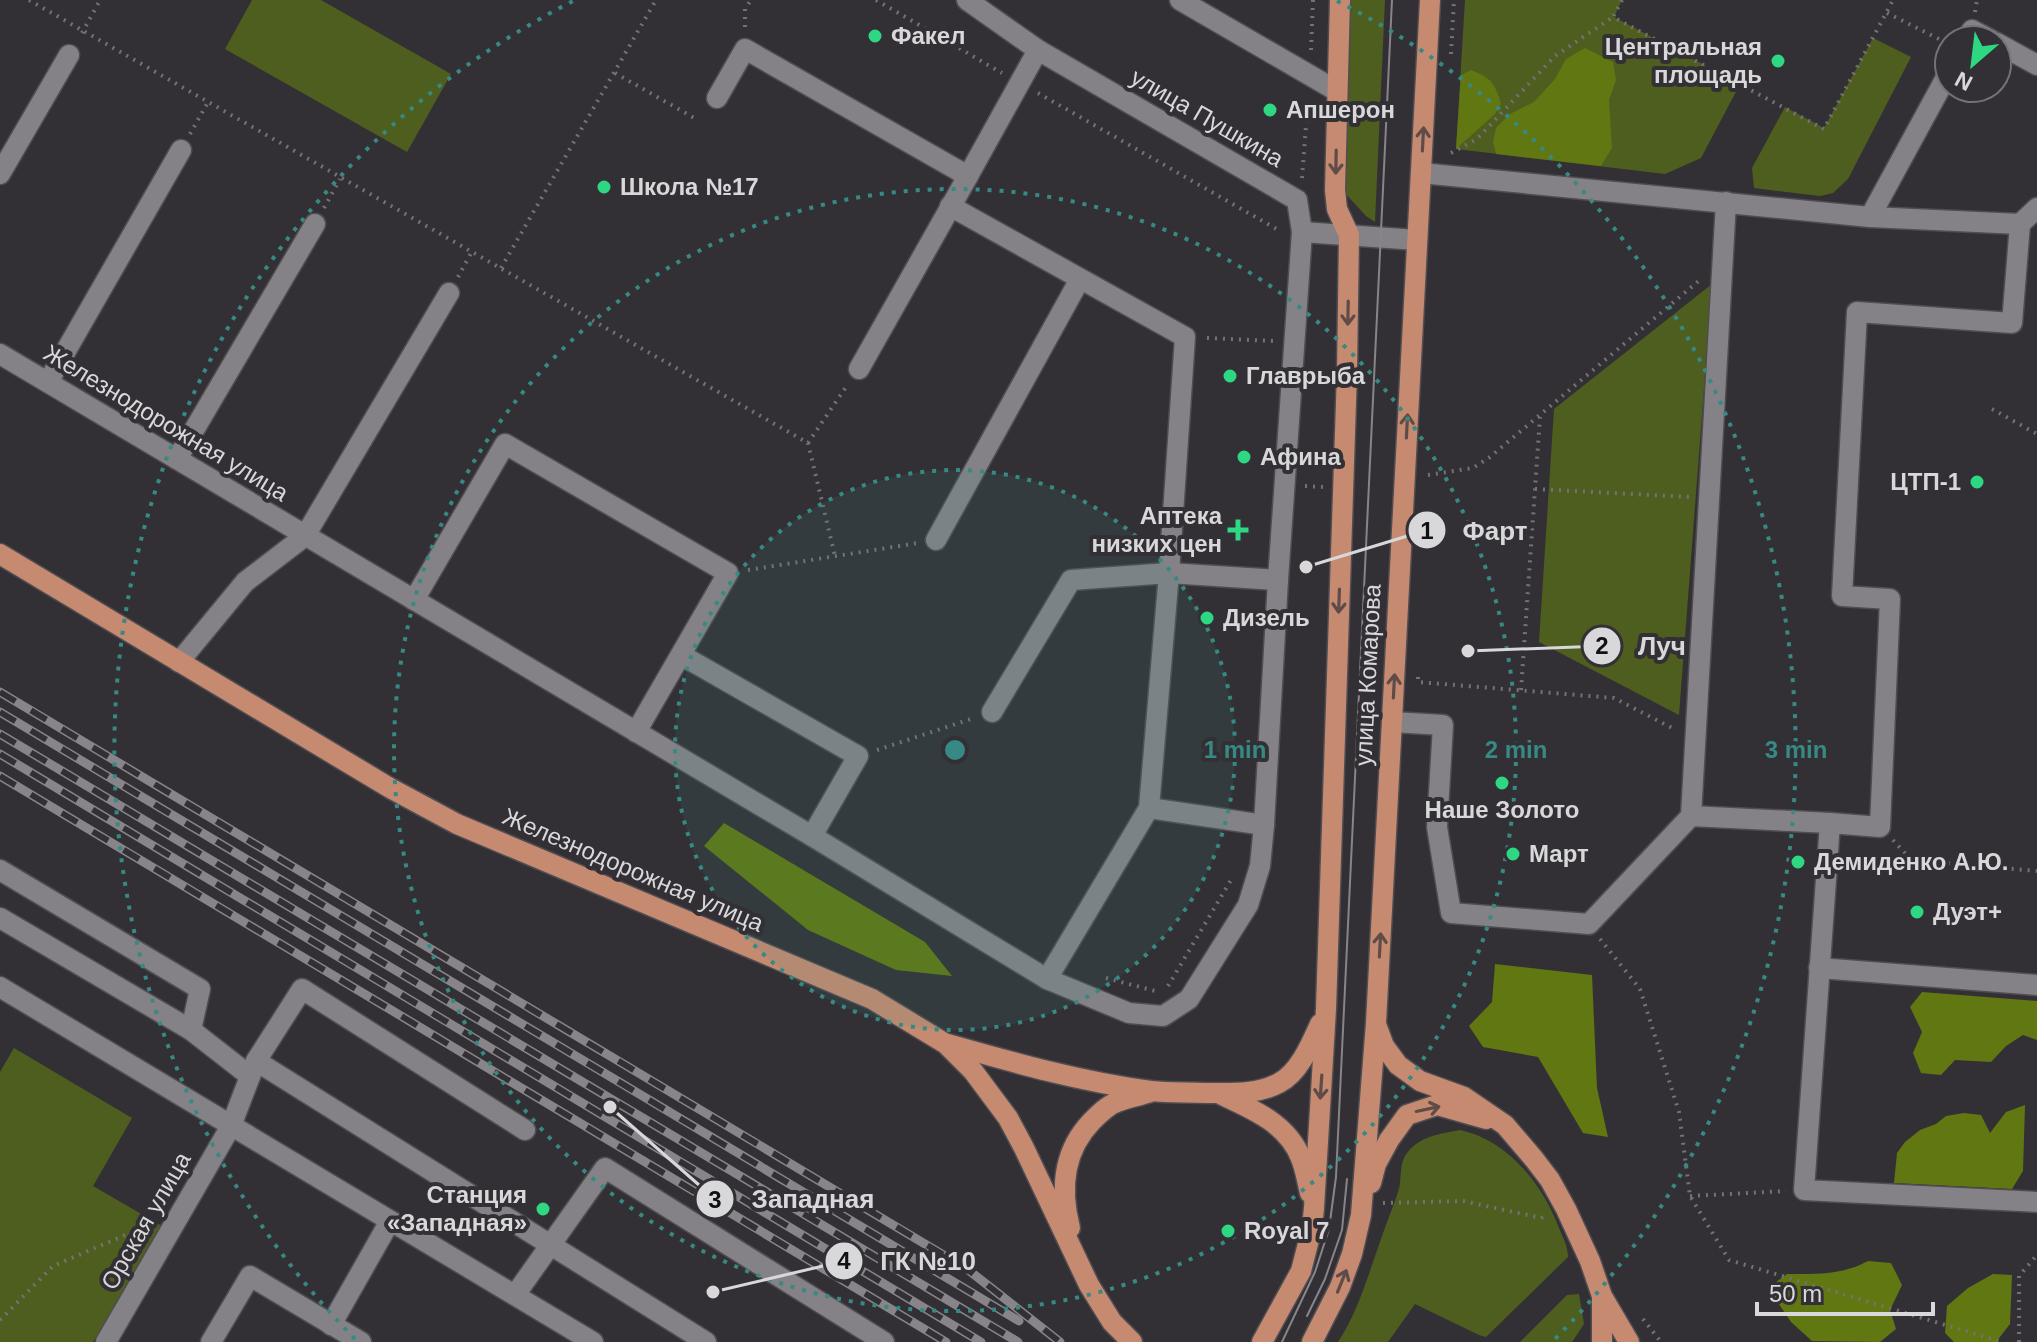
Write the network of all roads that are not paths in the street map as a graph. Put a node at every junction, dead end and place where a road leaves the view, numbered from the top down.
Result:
1 (967, 0) edge
2 (1180, 0) edge
3 (1340, 0) edge
4 (1430, 0) edge
5 (1215, 10) edge
6 (1038, 50) junction
7 (2013, 52) edge
8 (69, 55) dead end
9 (2037, 65) edge
10 (1337, 91) junction
11 (717, 98) dead end
12 (1933, 101) edge
13 (181, 150) road end
14 (1421, 173) junction
15 (0, 174) edge
16 (968, 176) junction
17 (1726, 202) junction
18 (950, 206) junction
19 (2037, 208) edge
20 (1870, 217) junction
21 (315, 224) road end
22 (2020, 224) junction
23 (1302, 232) junction
24 (1349, 235) junction
25 (1417, 240) junction
26 (1080, 279) junction
27 (449, 293) dead end
28 (0, 354) edge
29 (859, 369) road end
30 (48, 382) junction
31 (177, 459) junction
32 (305, 536) junction
33 (936, 540) road end
34 (0, 554) edge
35 (1169, 573) junction
36 (1278, 580) junction
37 (414, 600) junction
38 (681, 655) junction
39 (179, 662) junction
40 (992, 712) road end
41 (1392, 722) junction
42 (636, 732) junction
43 (1149, 808) junction
44 (1691, 816) junction
45 (1830, 823) junction
46 (1264, 825) junction
47 (812, 836) junction
48 (0, 870) edge
49 (0, 918) edge
50 (1819, 968) junction
51 (1047, 979) junction
52 (2037, 985) edge
53 (0, 987) edge
54 (1326, 1009) junction
55 (1376, 1023) junction
56 (191, 1030) junction
57 (946, 1044) junction
58 (253, 1068) junction
59 (1154, 1091) junction
60 (1217, 1093) junction
61 (1505, 1125) junction
62 (231, 1126) junction
63 (525, 1130) dead end
64 (2037, 1202) edge
65 (1314, 1208) junction
66 (1361, 1215) junction
67 (390, 1221) junction
68 (551, 1246) junction
69 (1089, 1285) junction
70 (515, 1295) junction
71 (1602, 1296) junction
72 (331, 1325) junction
73 (1267, 1335) edge
74 (106, 1342) edge
75 (211, 1342) edge
76 (361, 1342) edge
77 (593, 1342) edge
78 (706, 1342) edge
79 (884, 1342) edge
80 (1132, 1342) edge
81 (1312, 1342) edge
82 (1602, 1342) edge
83 (1629, 1342) edge

1 - 6 street, улица Пушкина
2 - 5 street
3 - 10 main road, улица Комарова
14 -> 4 main road, улица Комарова
5 - 10 street
6 - 16 street
6 - 23 street, улица Пушкина
7 - 9 street
8 - 15 street
10 -> 24 main road, улица Комарова
11 - 16 street
12 - 20 street
13 - 30 street
14 - 17 street
14 - 25 main road, улица Комарова
16 - 18 street
17 - 20 street
17 - 44 street
18 - 26 street
18 - 29 street
19 - 22 street
20 - 22 street
21 - 31 street
22 - 45 street
23 - 24 street
23 - 36 street
24 - 25 street
24 -> 54 main road, улица Комарова
41 -> 25 main road, улица Комарова
26 - 33 street
26 - 35 street
27 - 32 street
28 - 30 street, Железнодорожная улица
30 - 31 street, Железнодорожная улица
31 - 32 street, Железнодорожная улица
32 - 37 street, Железнодорожная улица
32 - 39 street
34 - 39 main road, Железнодорожная улица
35 - 36 street
35 - 40 street
35 - 43 street
36 - 46 street
37 - 38 street
37 - 42 street, Железнодорожная улица
38 - 42 street
38 - 47 street
39 - 57 main road, Железнодорожная улица
41 - 44 street
55 -> 41 main road, улица Комарова
42 - 47 street, Железнодорожная улица
43 - 46 street
43 - 51 street
44 - 45 street
45 - 50 street
46 - 51 street
47 - 51 street, Железнодорожная улица
48 - 56 street
49 - 56 street
50 - 52 street
50 - 64 street
53 - 62 street
54 - 60 main road
54 -> 65 main road, улица Комарова
55 - 61 main road
55 - 66 main road, улица Комарова
56 - 58 street
57 - 59 main road
57 - 69 main road, Железнодорожная улица
58 - 62 street, Орская улица
58 - 63 street, Орская улица
58 - 68 street
59 - 60 main road
59 - 69 main road
60 - 65 main road
66 -> 61 main road
61 - 71 main road
62 - 67 street
62 - 74 street, Орская улица
65 - 73 main road, улица Комарова
81 -> 66 main road, улица Комарова
67 - 70 street
67 - 72 street
68 - 70 street
68 - 78 street
68 - 79 street
69 - 80 main road, Железнодорожная улица
70 - 77 street
71 - 82 main road
71 - 83 main road
72 - 75 street
72 - 76 street

